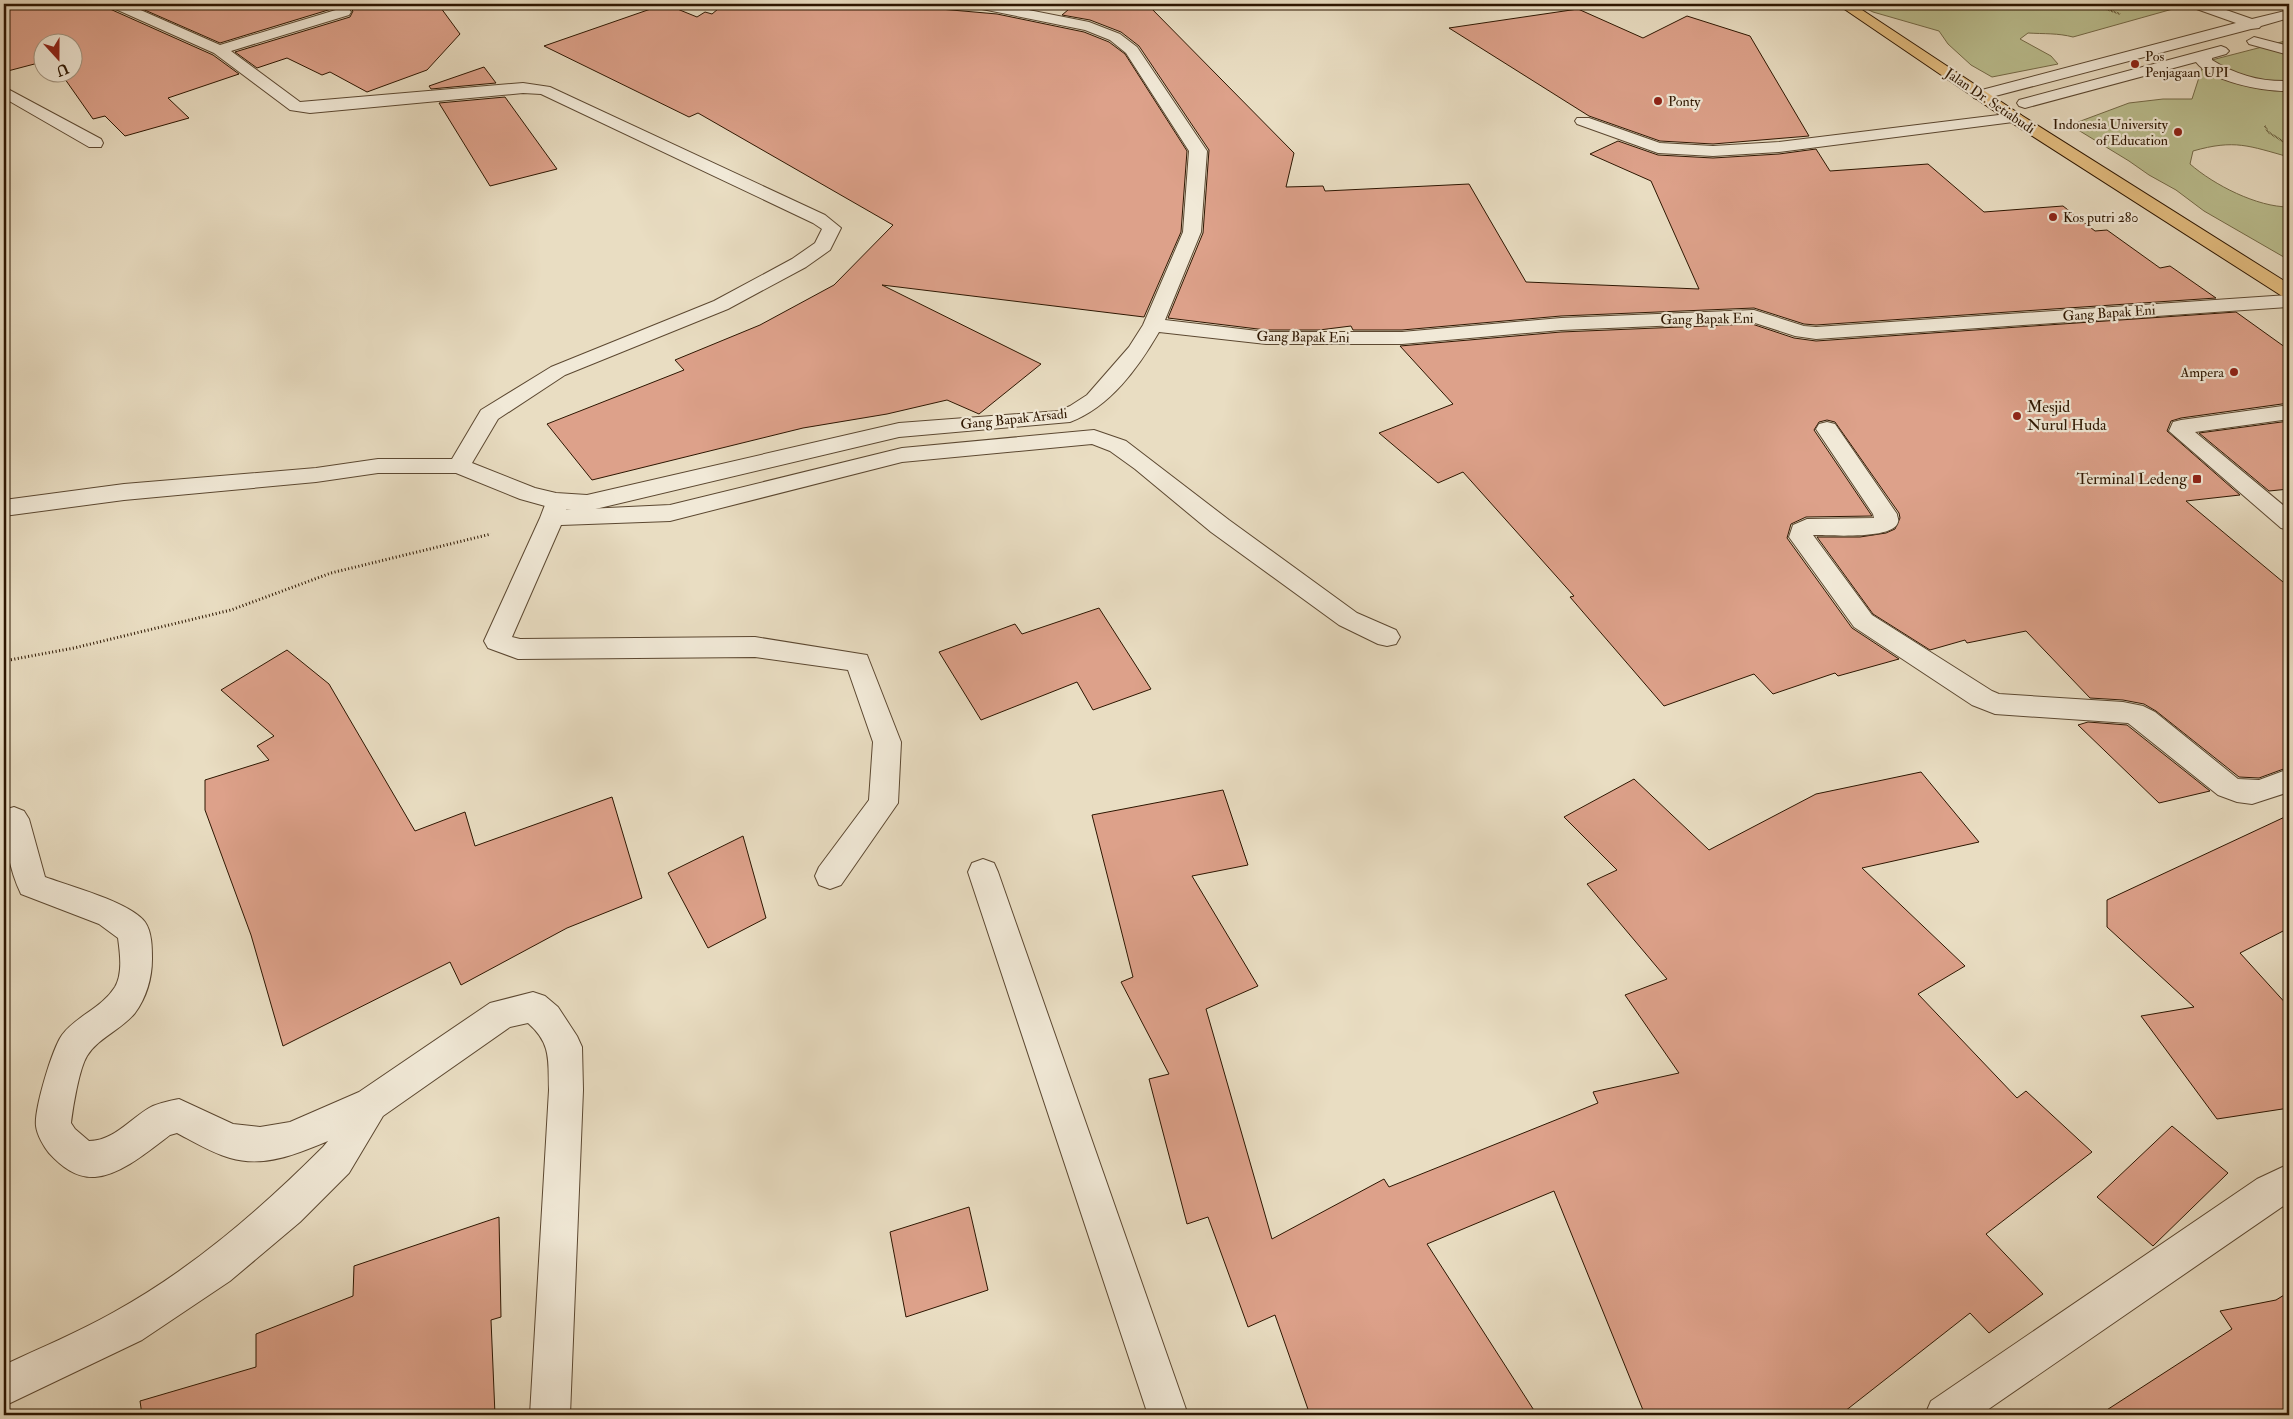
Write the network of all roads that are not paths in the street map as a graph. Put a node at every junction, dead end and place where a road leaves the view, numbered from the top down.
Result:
1 (116, 4) edge
2 (977, 4) edge
3 (1844, 4) edge
4 (2196, 4) edge
5 (2286, 4) edge
6 (2289, 5) edge
7 (344, 12) dead end
8 (2289, 14) edge
9 (2252, 24) junction
10 (2254, 41) junction
11 (219, 50) junction
12 (2289, 51) edge
13 (2204, 56) junction
14 (2289, 86) edge
15 (4, 92) edge
16 (1980, 96) junction
17 (2007, 114) junction
18 (1583, 121) dead end
19 (95, 143) dead end
20 (2289, 291) edge
21 (2289, 301) edge
22 (1153, 325) junction
23 (2289, 412) edge
24 (1827, 429) dead end
25 (459, 466) junction
26 (4, 508) edge
27 (554, 510) junction
28 (2289, 522) edge
29 (1387, 636) dead end
30 (2289, 780) edge
31 (14, 819) dead end
32 (983, 872) dead end
33 (830, 876) dead end
34 (371, 1104) junction
35 (2289, 1182) edge
36 (4, 1386) edge
37 (550, 1415) edge
38 (1168, 1415) edge
39 (1945, 1415) edge

1 - 11 street
2 - 22 street, Gang Bapak Arsadi
3 - 16 main road, Jalan Dr. Setiabudi
4 - 9 street
5 - 6 street
7 - 11 street
8 - 9 street
9 - 10 street
9 - 16 street
10 - 12 street
10 - 13 street
11 - 25 street
13 - 14 street
13 - 17 street
15 - 19 street
16 - 17 main road, Jalan Dr. Setiabudi
17 - 18 street
17 - 20 main road, Jalan Dr. Setiabudi
21 - 22 street, Gang Bapak Eni
22 - 27 street, Gang Bapak Arsadi
23 - 28 street
24 - 30 street
25 - 26 street
25 - 27 street
27 - 29 street
27 - 33 street
31 - 34 street
32 - 38 street
34 - 36 street
34 - 37 street
35 - 39 street

